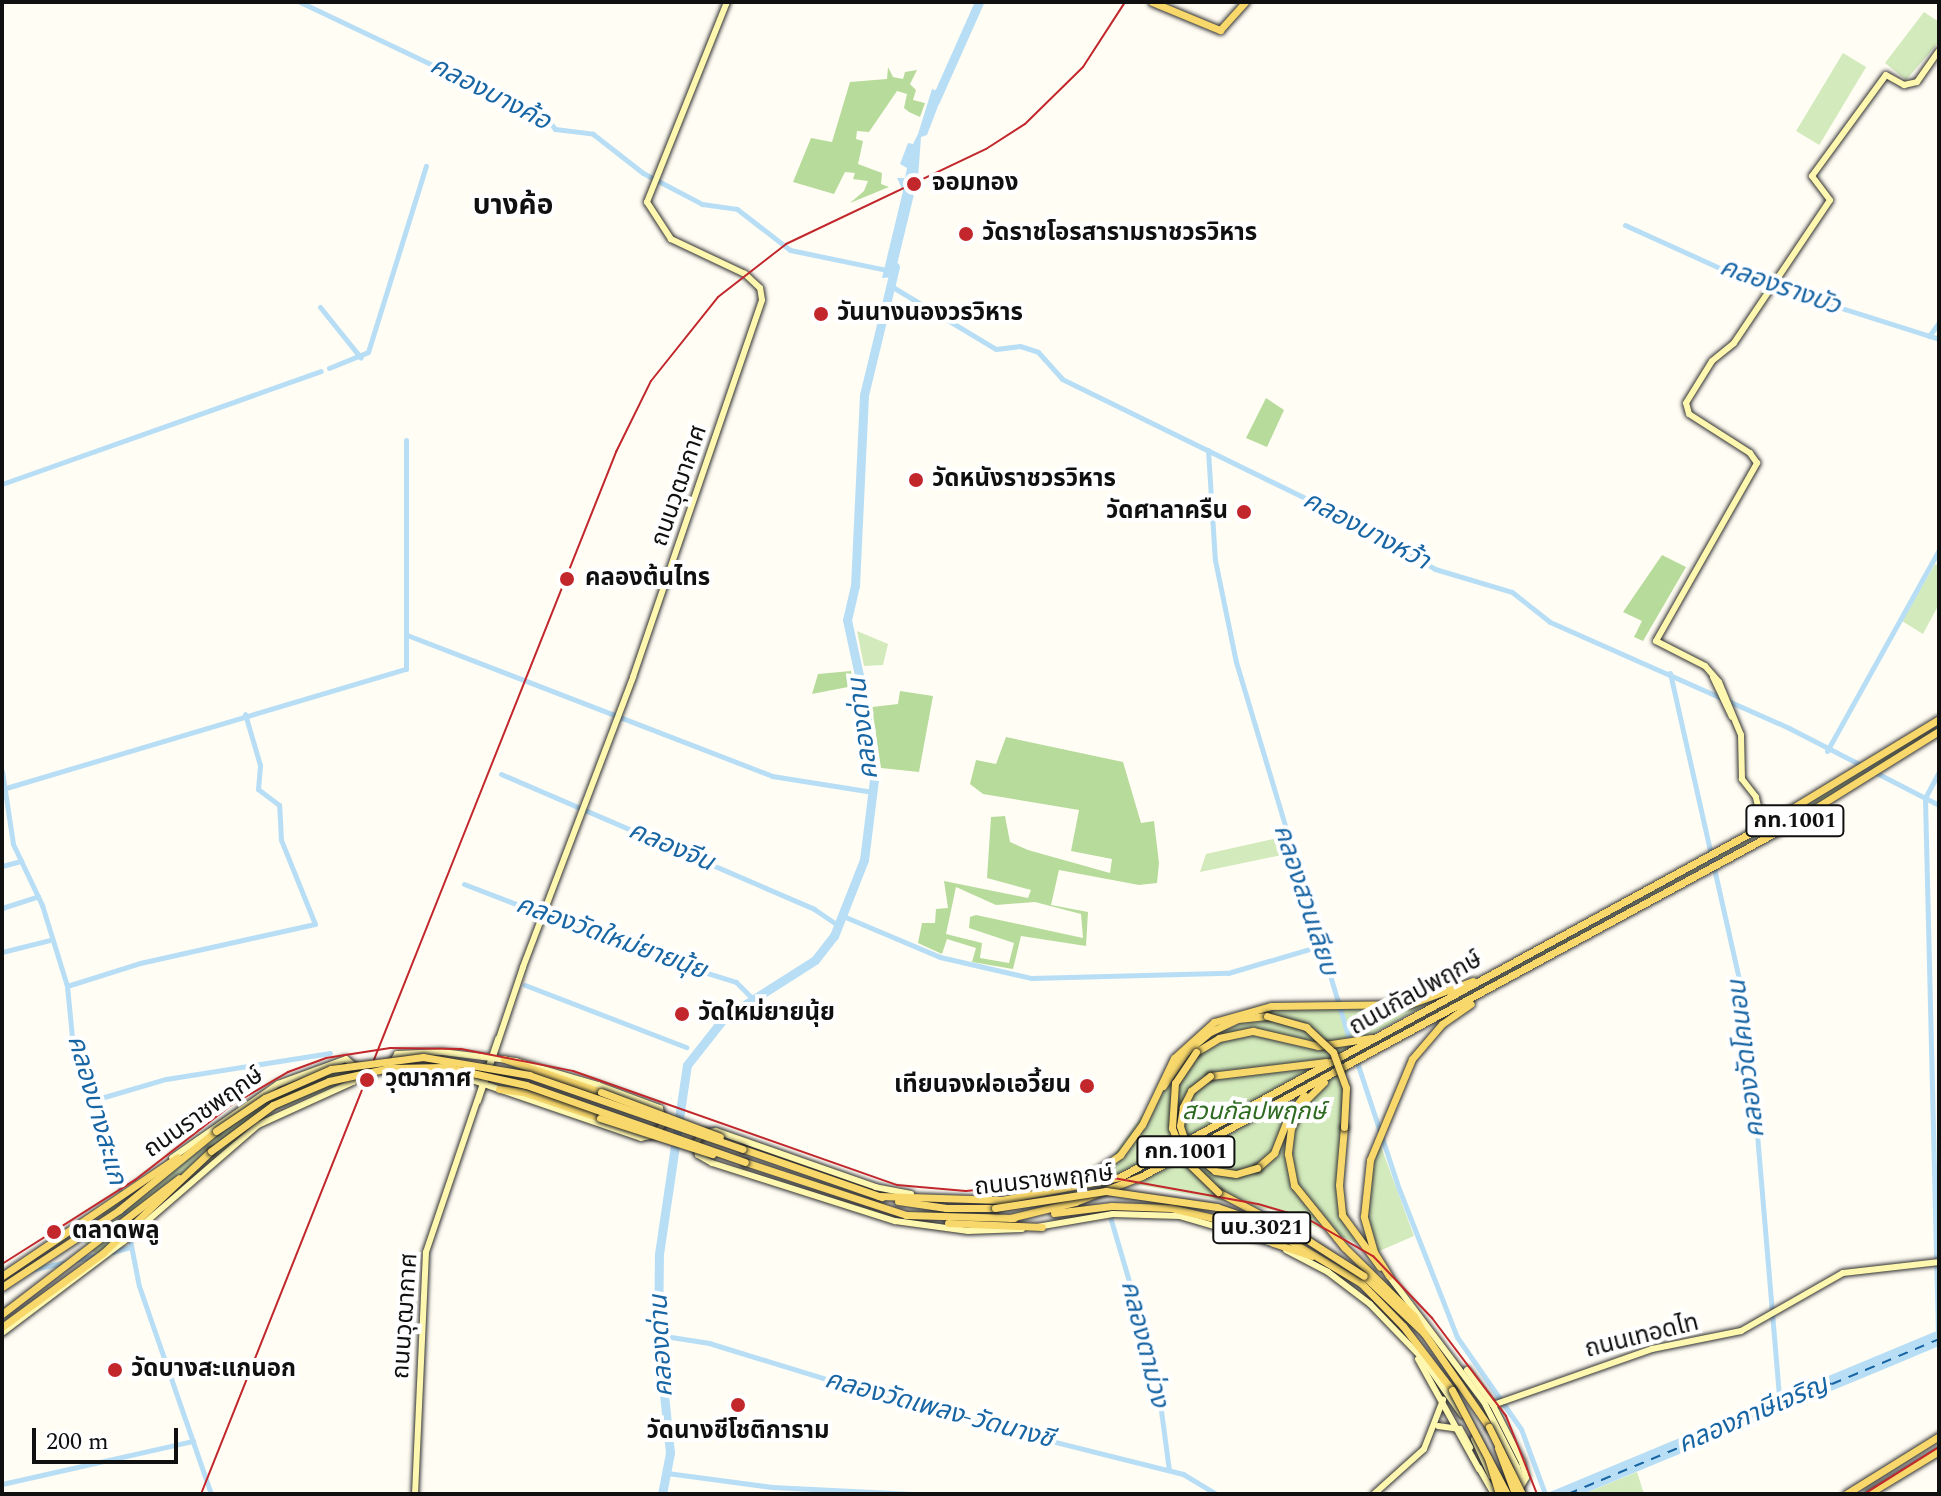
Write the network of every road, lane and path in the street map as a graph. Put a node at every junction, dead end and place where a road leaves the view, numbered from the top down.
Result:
1 (727, 2) edge
2 (1152, 2) edge
3 (1245, 2) edge
4 (1939, 51) edge
5 (1939, 719) edge
6 (1939, 731) edge
7 (1763, 826) junction
8 (1533, 966) junction
9 (1503, 969) junction
10 (497, 1045) junction
11 (1350, 1049) junction
12 (480, 1057) junction
13 (497, 1058) junction
14 (1335, 1072) junction
15 (473, 1080) junction
16 (484, 1085) junction
17 (499, 1089) junction
18 (480, 1097) junction
19 (1151, 1105) junction
20 (216, 1131) junction
21 (743, 1149) junction
22 (211, 1151) junction
23 (745, 1162) junction
24 (1046, 1194) junction
25 (879, 1196) junction
26 (984, 1202) junction
27 (906, 1215) junction
28 (1010, 1218) junction
29 (1042, 1227) junction
30 (1273, 1243) junction
31 (1322, 1256) junction
32 (1937, 1262) edge
33 (1345, 1271) junction
34 (2, 1274) edge
35 (1389, 1276) junction
36 (2, 1287) edge
37 (2, 1314) edge
38 (4, 1325) edge
39 (2, 1333) edge
40 (1424, 1333) junction
41 (1414, 1352) junction
42 (1455, 1360) junction
43 (1443, 1400) junction
44 (1499, 1401) junction
45 (1456, 1427) junction
46 (1489, 1427) junction
47 (1435, 1428) junction
48 (1939, 1436) edge
49 (1485, 1451) junction
50 (1939, 1451) edge
51 (415, 1494) edge
52 (1374, 1494) edge
53 (1497, 1494) edge
54 (1507, 1494) edge
55 (1515, 1494) edge
56 (1522, 1494) edge
57 (1846, 1494) edge
58 (1868, 1494) edge

1 - 10 main road, ถนนวุฒากาศ
2 - 3 main road
4 - 7 main road
5 - 7 main road, ถนนกัลปพฤกษ์ / กท.1001
6 - 8 main road, ถนนกัลปพฤกษ์ / กท.1001
7 - 9 main road, ถนนกัลปพฤกษ์ / กท.1001
8 - 14 main road, ถนนกัลปพฤกษ์ / กท.1001
8 - 35 main road
9 - 11 main road, ถนนกัลปพฤกษ์ / กท.1001
9 - 19 main road
10 - 12 main road
10 - 13 main road
10 - 13 main road, ถนนวุฒากาศ
11 - 14 main road, bridge
11 - 24 main road, ถนนกัลปพฤกษ์ / กท.1001
11 - 33 main road, bridge
12 - 13 main road
12 - 15 main road
13 - 16 main road, ถนนวุฒากาศ
13 - 17 main road
13 - 21 main road, bridge
14 - 28 main road, ถนนกัลปพฤกษ์ / กท.1001
14 - 40 main road
15 - 16 main road
15 - 18 main road
16 - 17 main road
16 - 18 main road, ถนนวุฒากาศ
17 - 18 main road
17 - 23 main road, bridge
18 - 51 main road, ถนนวุฒากาศ
19 - 24 main road
19 - 35 main road, bridge
20 - 21 main road, ถนนราชพฤกษ์ / นบ.3021, bridge
20 - 34 main road
20 - 36 main road, ถนนราชพฤกษ์ / นบ.3021
21 - 25 main road, ถนนราชพฤกษ์ / นบ.3021
22 - 23 main road, ถนนราชพฤกษ์ / นบ.3021, bridge
22 - 37 main road, ถนนราชพฤกษ์ / นบ.3021
22 - 38 main road
23 - 27 main road, ถนนราชพฤกษ์ / นบ.3021
24 - 26 main road, ถนนกัลปพฤกษ์ / กท.1001
25 - 26 main road, ถนนกัลปพฤกษ์ / กท.1001
25 - 40 main road, ถนนราชพฤกษ์ / นบ.3021, bridge
26 - 29 main road, ถนนราชพฤกษ์ / นบ.3021
27 - 28 main road, ถนนราชพฤกษ์ / นบ.3021
27 - 29 main road
28 - 31 main road, ถนนราชพฤกษ์ / นบ.3021
29 - 30 main road, ถนนราชพฤกษ์ / นบ.3021
30 - 31 main road
30 - 41 main road, ถนนราชพฤกษ์ / นบ.3021
31 - 33 main road, ถนนราชพฤกษ์ / นบ.3021
32 - 44 main road, ถนนเทอดไท
33 - 49 main road, ถนนราชพฤกษ์ / นบ.3021, bridge
34 - 39 main road, ถนนราชพฤกษ์
35 - 42 main road, ถนนราชพฤกษ์
40 - 46 main road, ถนนราชพฤกษ์ / นบ.3021
41 - 42 main road, ถนนราชพฤกษ์
41 - 43 main road
42 - 44 main road
43 - 45 main road
43 - 47 main road
44 - 55 main road
45 - 47 main road
45 - 53 main road
46 - 55 main road, ถนนราชพฤกษ์ / นบ.3021, bridge
46 - 56 main road, bridge
47 - 52 main road
48 - 57 main road
49 - 53 main road, bridge
49 - 54 main road, ถนนราชพฤกษ์ / นบ.3021, bridge
50 - 58 main road

